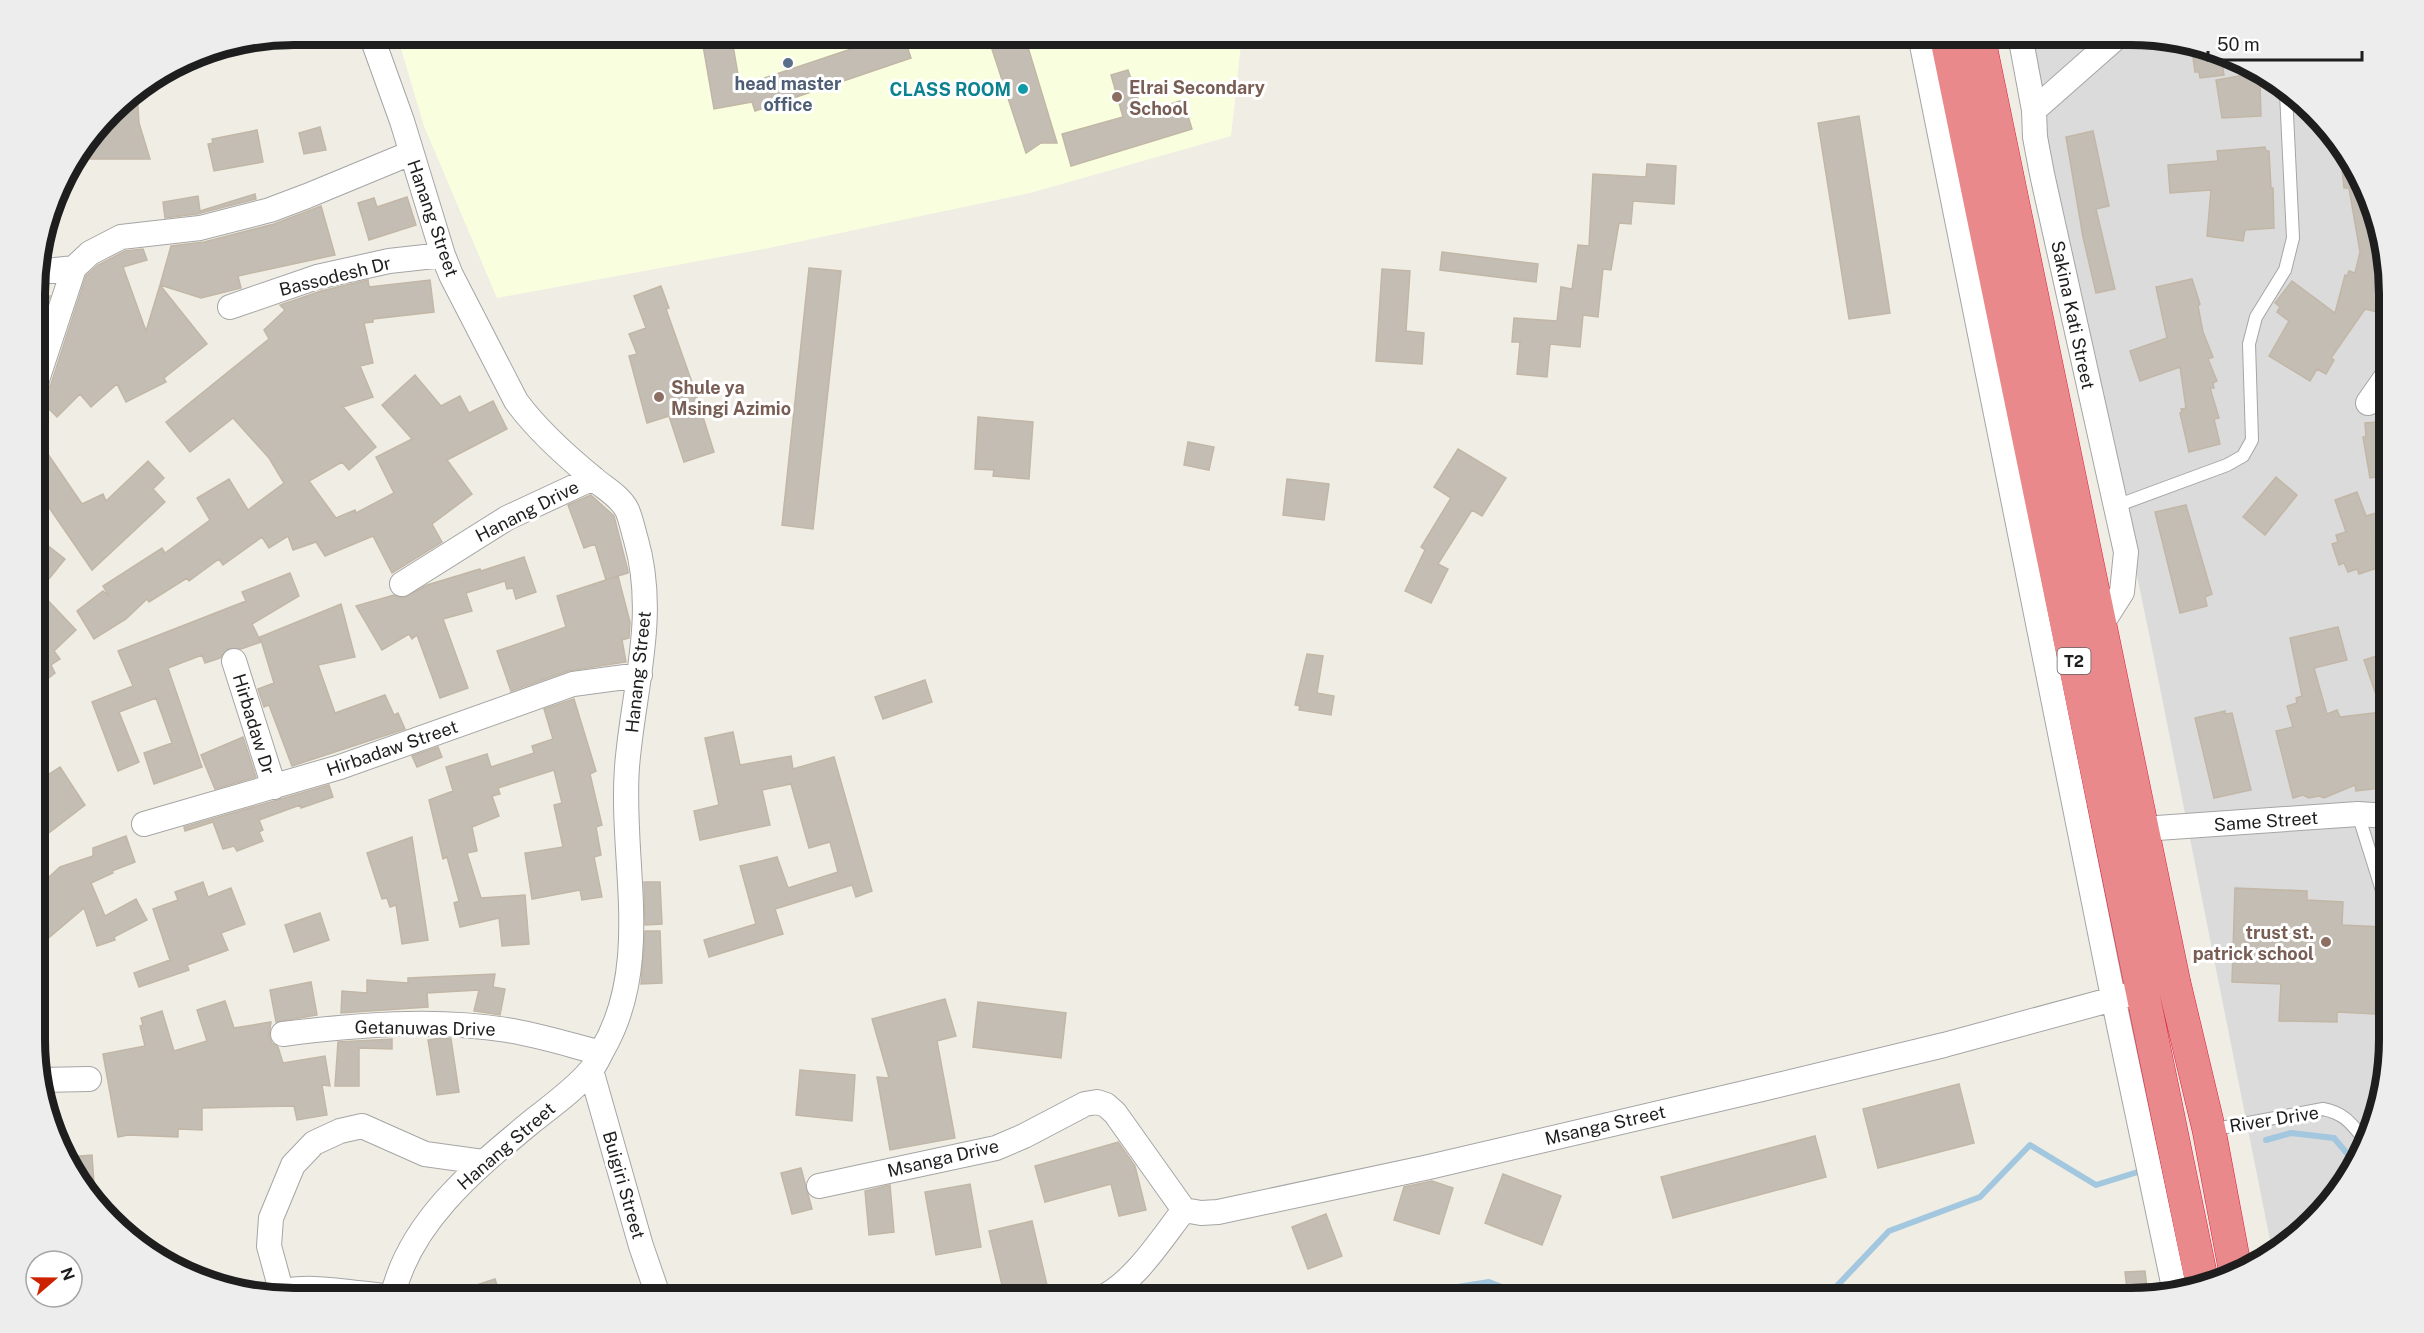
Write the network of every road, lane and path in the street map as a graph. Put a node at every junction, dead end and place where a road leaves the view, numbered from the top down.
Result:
1 (375, 45) edge
2 (1922, 45) edge
3 (1948, 45) edge
4 (1980, 45) edge
5 (2022, 45) edge
6 (2107, 45) edge
7 (2286, 100) edge
8 (2034, 110) junction
9 (411, 153) junction
10 (443, 255) junction
11 (74, 268) junction
12 (46, 271) edge
13 (230, 307) dead end
14 (45, 356) edge
15 (2379, 387) edge
16 (2368, 403) dead end
17 (593, 478) junction
18 (2116, 506) junction
19 (402, 584) dead end
20 (2101, 625) junction
21 (234, 661) dead end
22 (640, 675) junction
23 (274, 787) junction
24 (2358, 814) junction
25 (2379, 815) edge
26 (144, 824) dead end
27 (2143, 829) junction
28 (2379, 880) edge
29 (2128, 995) junction
30 (283, 1034) dead end
31 (596, 1062) junction
32 (89, 1079) dead end
33 (48, 1080) edge
34 (2209, 1130) junction
35 (2360, 1134) edge
36 (483, 1162) junction
37 (819, 1186) dead end
38 (1185, 1210) junction
39 (2226, 1226) junction
40 (2243, 1261) edge
41 (2234, 1265) edge
42 (2201, 1278) edge
43 (2174, 1284) edge
44 (273, 1287) edge
45 (395, 1288) edge
46 (656, 1288) edge
47 (1118, 1288) edge

1 - 9 street, Hanang Street
2 - 29 street
3 - 29 highway, T2
4 - 20 highway, T2
5 - 8 street, Sakina Kati Street
6 - 8 street
7 - 18 lane
8 - 18 street, Sakina Kati Street
9 - 10 street, Hanang Street
9 - 11 street
10 - 13 street, Bassodesh Dr
10 - 17 street, Hanang Street
11 - 12 street
11 - 14 street
15 - 16 street
17 - 19 street, Hanang Drive
17 - 22 street, Hanang Street
18 - 20 street, Sakina Kati Street
20 - 27 highway, T2
21 - 23 street, Hirbadaw Dr
22 - 23 street, Hirbadaw Street
22 - 31 street, Hanang Street
23 - 26 street, Hirbadaw Street
24 - 25 street, Same Street
24 - 27 street, Same Street
24 - 28 lane
27 - 34 highway, T2
29 - 38 street, Msanga Street
29 - 42 highway, T2
29 - 43 street
30 - 31 street, Getanuwas Drive
31 - 36 street, Hanang Street
31 - 46 street, Buigiri Street
32 - 33 street
34 - 35 lane, River Drive
34 - 39 highway, T2
36 - 44 street
36 - 45 street, Hanang Street
37 - 38 street, Msanga Drive
38 - 47 street
39 - 40 street
39 - 41 highway, T2

